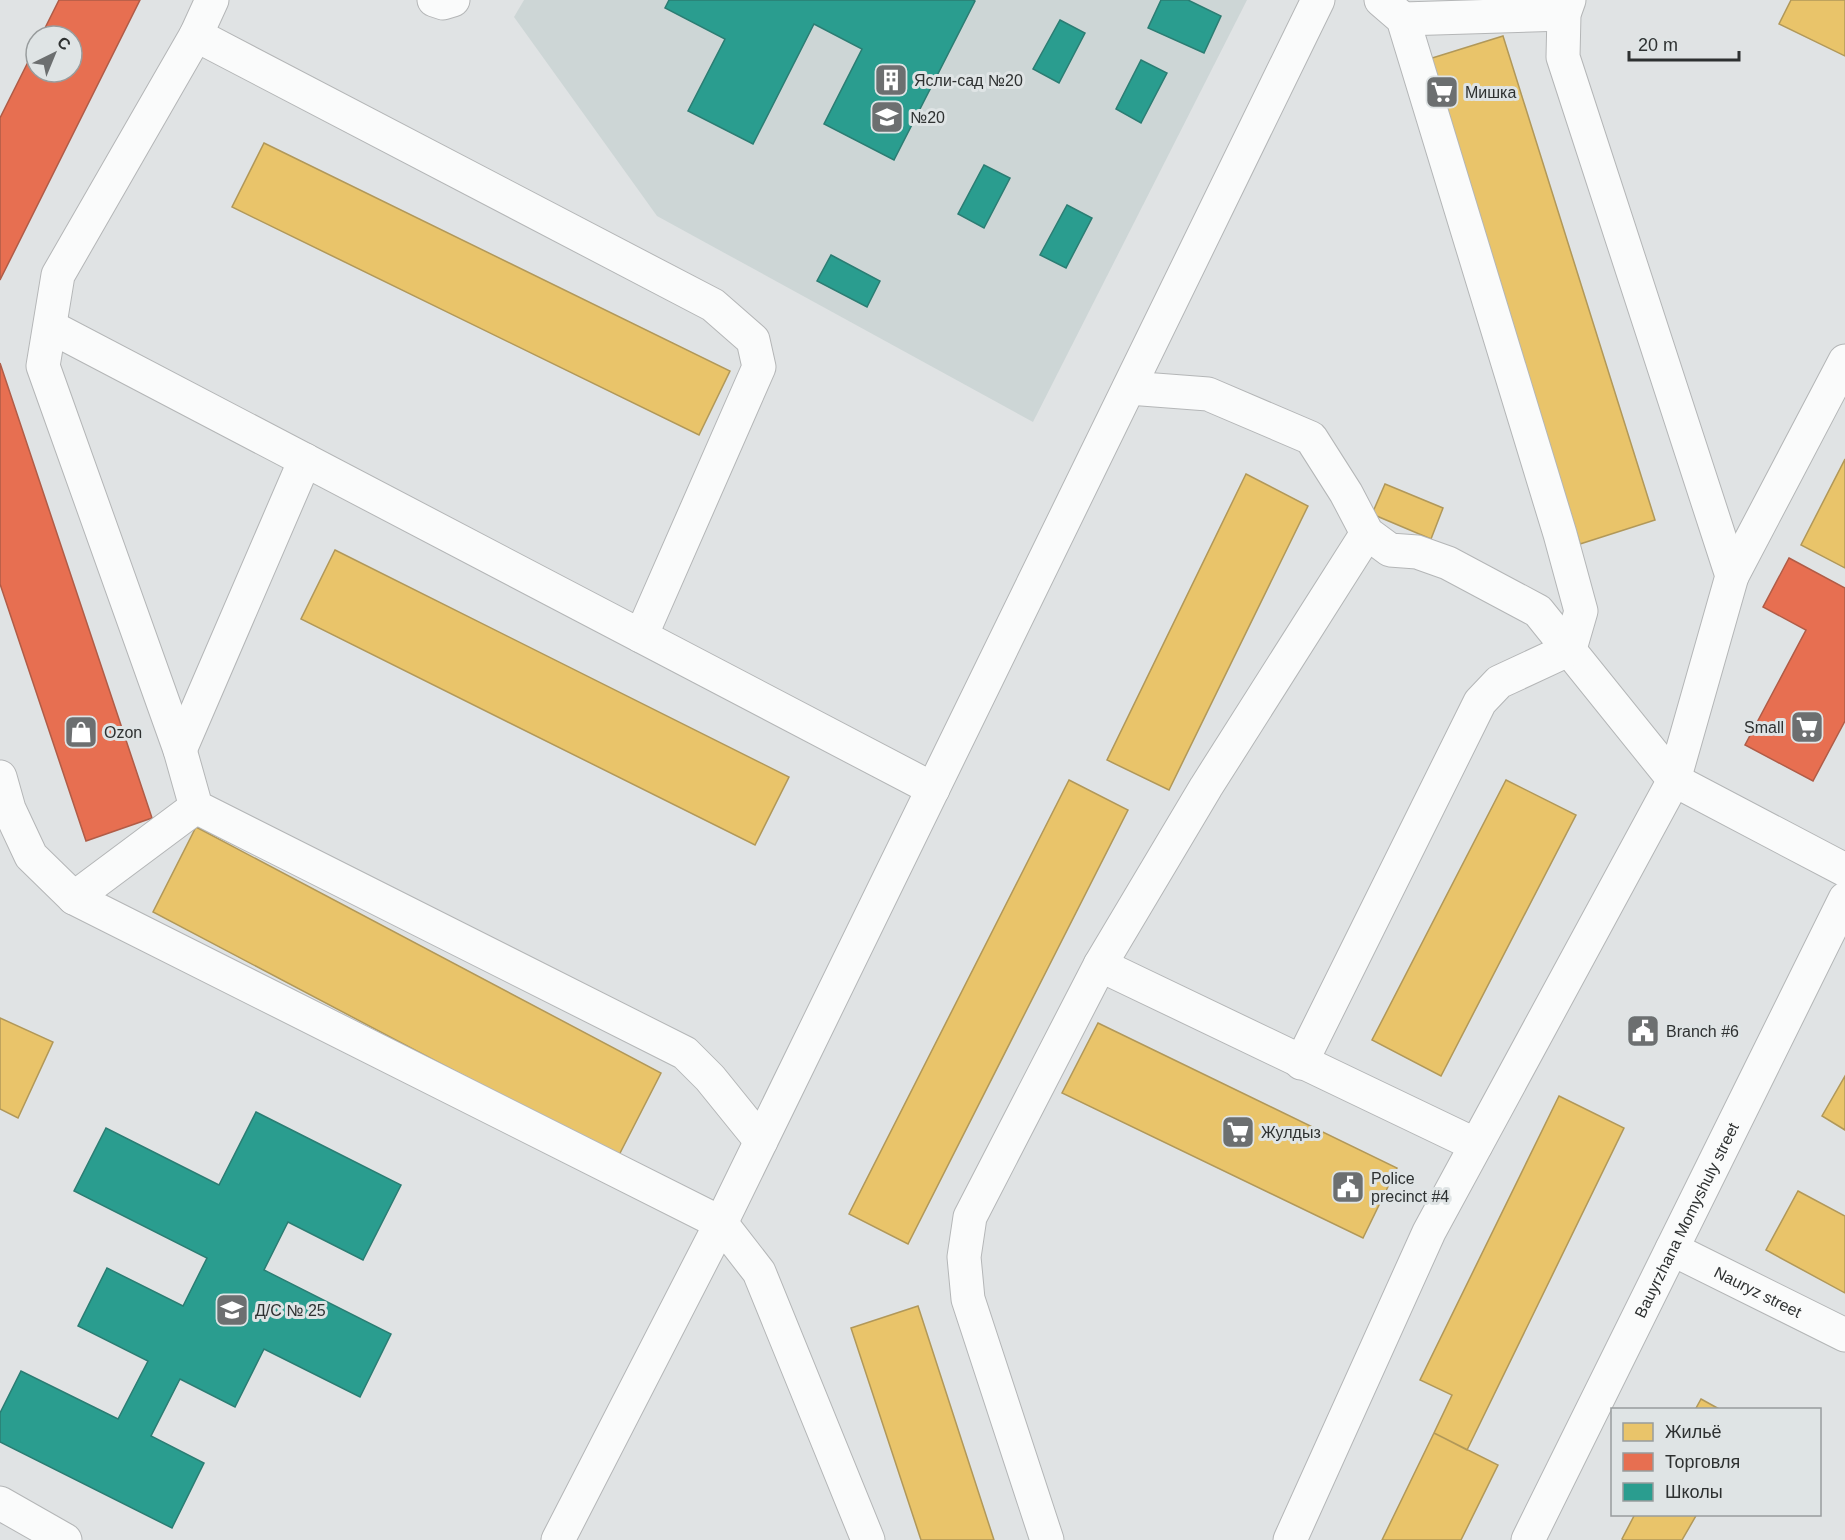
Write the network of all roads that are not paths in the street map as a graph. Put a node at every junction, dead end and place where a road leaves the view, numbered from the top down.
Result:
1 (212, 0) edge
2 (434, 0) edge
3 (453, 0) edge
4 (1318, 0) edge
5 (1566, 7) edge
6 (1392, 10) edge
7 (196, 35) junction
8 (51, 327) junction
9 (1845, 361) edge
10 (1129, 388) junction
11 (305, 460) junction
12 (1367, 533) junction
13 (1732, 576) junction
14 (641, 636) junction
15 (1570, 649) junction
16 (180, 750) junction
17 (0, 777) edge
18 (1674, 780) junction
19 (933, 789) junction
20 (196, 807) junction
21 (4, 816) edge
22 (1845, 870) edge
23 (74, 898) junction
24 (1845, 899) edge
25 (1100, 964) junction
26 (1301, 1063) junction
27 (761, 1141) junction
28 (1476, 1145) junction
29 (721, 1223) junction
30 (1672, 1249) junction
31 (1845, 1335) edge
32 (0, 1503) edge
33 (65, 1540) edge
34 (558, 1540) edge
35 (868, 1540) edge
36 (1047, 1540) edge
37 (1290, 1540) edge
38 (1528, 1540) edge

1 - 7 street
2 - 3 street
4 - 10 street
5 - 6 street
5 - 13 street
6 - 15 street
7 - 8 street
7 - 14 street
8 - 11 street
8 - 16 street
9 - 13 street
10 - 12 street
10 - 19 street
11 - 14 street
11 - 16 street
12 - 15 street
12 - 25 street
13 - 18 street
14 - 19 street
15 - 18 street
15 - 26 street
16 - 20 street
17 - 21 street
18 - 22 street
18 - 28 street
19 - 27 street
20 - 23 street
20 - 27 street
21 - 23 street
23 - 29 street
24 - 30 street, Bauyrzhana Momyshuly street
25 - 26 street
25 - 36 street
26 - 28 street
27 - 29 street
28 - 37 street
29 - 34 street
29 - 35 street
30 - 31 street, Nauryz street
30 - 38 street, Bauyrzhana Momyshuly street
32 - 33 street

